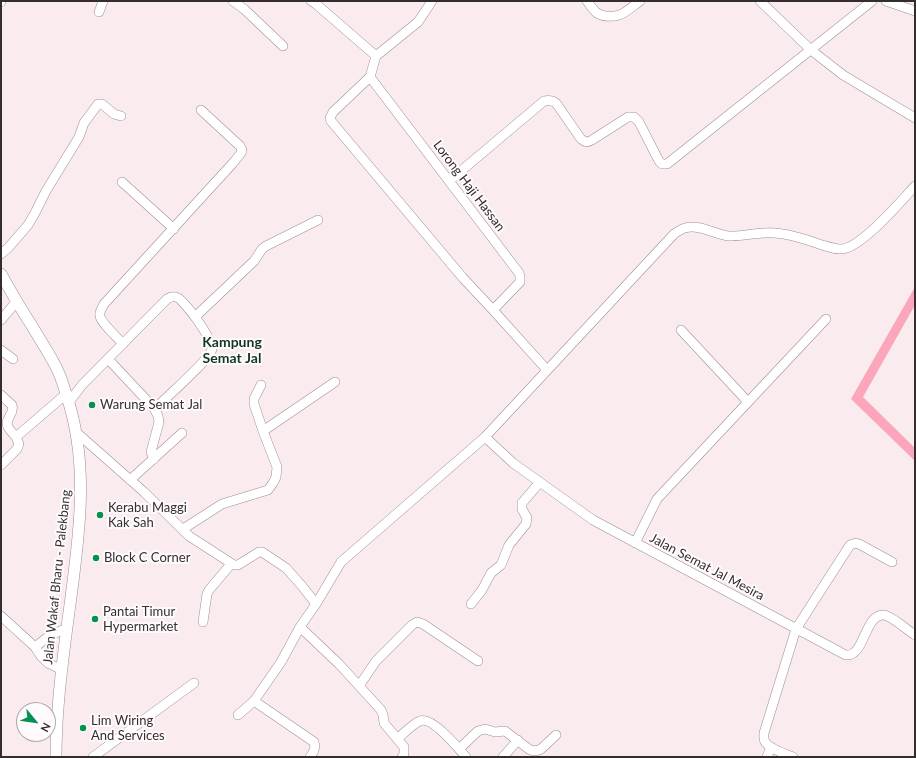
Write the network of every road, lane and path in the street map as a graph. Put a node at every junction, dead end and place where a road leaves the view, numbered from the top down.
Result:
1 (103, 1) edge
2 (233, 1) edge
3 (311, 1) edge
4 (432, 1) edge
5 (587, 1) edge
6 (640, 1) edge
7 (760, 1) edge
8 (872, 1) edge
9 (886, 1) edge
10 (915, 11) edge
11 (99, 12) dead end
12 (283, 46) dead end
13 (811, 50) junction
14 (376, 56) junction
15 (370, 77) junction
16 (201, 110) dead end
17 (121, 116) dead end
18 (915, 118) edge
19 (449, 181) junction
20 (122, 182) dead end
21 (915, 186) edge
22 (318, 220) dead end
23 (174, 228) junction
24 (1, 254) edge
25 (1, 274) edge
26 (17, 301) junction
27 (493, 310) junction
28 (195, 317) junction
29 (826, 319) dead end
30 (1, 320) edge
31 (681, 330) dead end
32 (123, 344) junction
33 (1, 350) edge
34 (13, 359) dead end
35 (108, 359) junction
36 (547, 370) junction
37 (335, 382) dead end
38 (261, 385) dead end
39 (1, 395) edge
40 (68, 398) junction
41 (748, 402) junction
42 (154, 408) junction
43 (263, 431) junction
44 (76, 432) junction
45 (182, 433) dead end
46 (485, 436) junction
47 (16, 438) junction
48 (154, 459) junction
49 (1, 465) edge
50 (130, 480) junction
51 (540, 482) junction
52 (183, 529) junction
53 (635, 543) junction
54 (892, 562) dead end
55 (231, 564) junction
56 (316, 604) junction
57 (470, 604) dead end
58 (1, 616) edge
59 (203, 622) dead end
60 (300, 627) junction
61 (67, 628) junction
62 (796, 629) junction
63 (915, 636) edge
64 (35, 647) junction
65 (478, 661) dead end
66 (62, 670) junction
67 (194, 683) dead end
68 (359, 686) junction
69 (254, 701) junction
70 (238, 715) dead end
71 (556, 735) dead end
72 (397, 739) junction
73 (518, 740) junction
74 (771, 747) junction
75 (459, 749) junction
76 (56, 757) edge
77 (93, 757) edge
78 (310, 757) edge
79 (402, 757) edge
80 (466, 757) edge
81 (503, 757) edge
82 (767, 757) edge
83 (793, 757) edge

1 - 11 street
2 - 12 street
3 - 14 street
4 - 14 street
5 - 6 street
7 - 13 street
8 - 13 street
9 - 10 street
13 - 18 street
13 - 19 street
14 - 15 street
15 - 19 street, Lorong Haji Hassan
15 - 27 street
16 - 23 street
17 - 24 street
19 - 27 street, Lorong Haji Hassan
20 - 23 street
21 - 36 street
22 - 28 street
23 - 32 street
25 - 26 main road, Jalan Wakaf Bharu - Palekbang
26 - 30 street
26 - 40 main road, Jalan Wakaf Bharu - Palekbang
27 - 36 street
28 - 32 street
28 - 42 street
29 - 41 street
31 - 41 street
32 - 35 street
33 - 34 street
35 - 40 street
35 - 42 street
36 - 46 street
37 - 43 street
38 - 43 street
39 - 47 street
40 - 44 main road, Jalan Wakaf Bharu - Palekbang
40 - 47 street
41 - 53 street
42 - 48 street
43 - 52 street
44 - 50 street
44 - 61 main road, Jalan Wakaf Bharu - Palekbang
45 - 48 street
46 - 51 street, Jalan Semat Jal Mesira
46 - 56 street
47 - 49 street
48 - 50 street
50 - 52 street
51 - 53 street, Jalan Semat Jal Mesira
51 - 57 street
52 - 55 street
53 - 62 street, Jalan Semat Jal Mesira
54 - 62 street
55 - 56 street
55 - 59 street
56 - 60 street
58 - 64 street
60 - 68 street
60 - 69 street
61 - 64 street
61 - 66 main road, Jalan Wakaf Bharu - Palekbang
62 - 63 street, Jalan Semat Jal Mesira
62 - 74 street
64 - 66 street
65 - 68 street
66 - 76 main road, Jalan Wakaf Bharu - Palekbang
67 - 77 street
68 - 72 street
69 - 70 street
69 - 78 street
71 - 73 street
72 - 75 street
72 - 79 street
73 - 75 street
73 - 81 street
74 - 82 street
74 - 83 street
75 - 80 street

